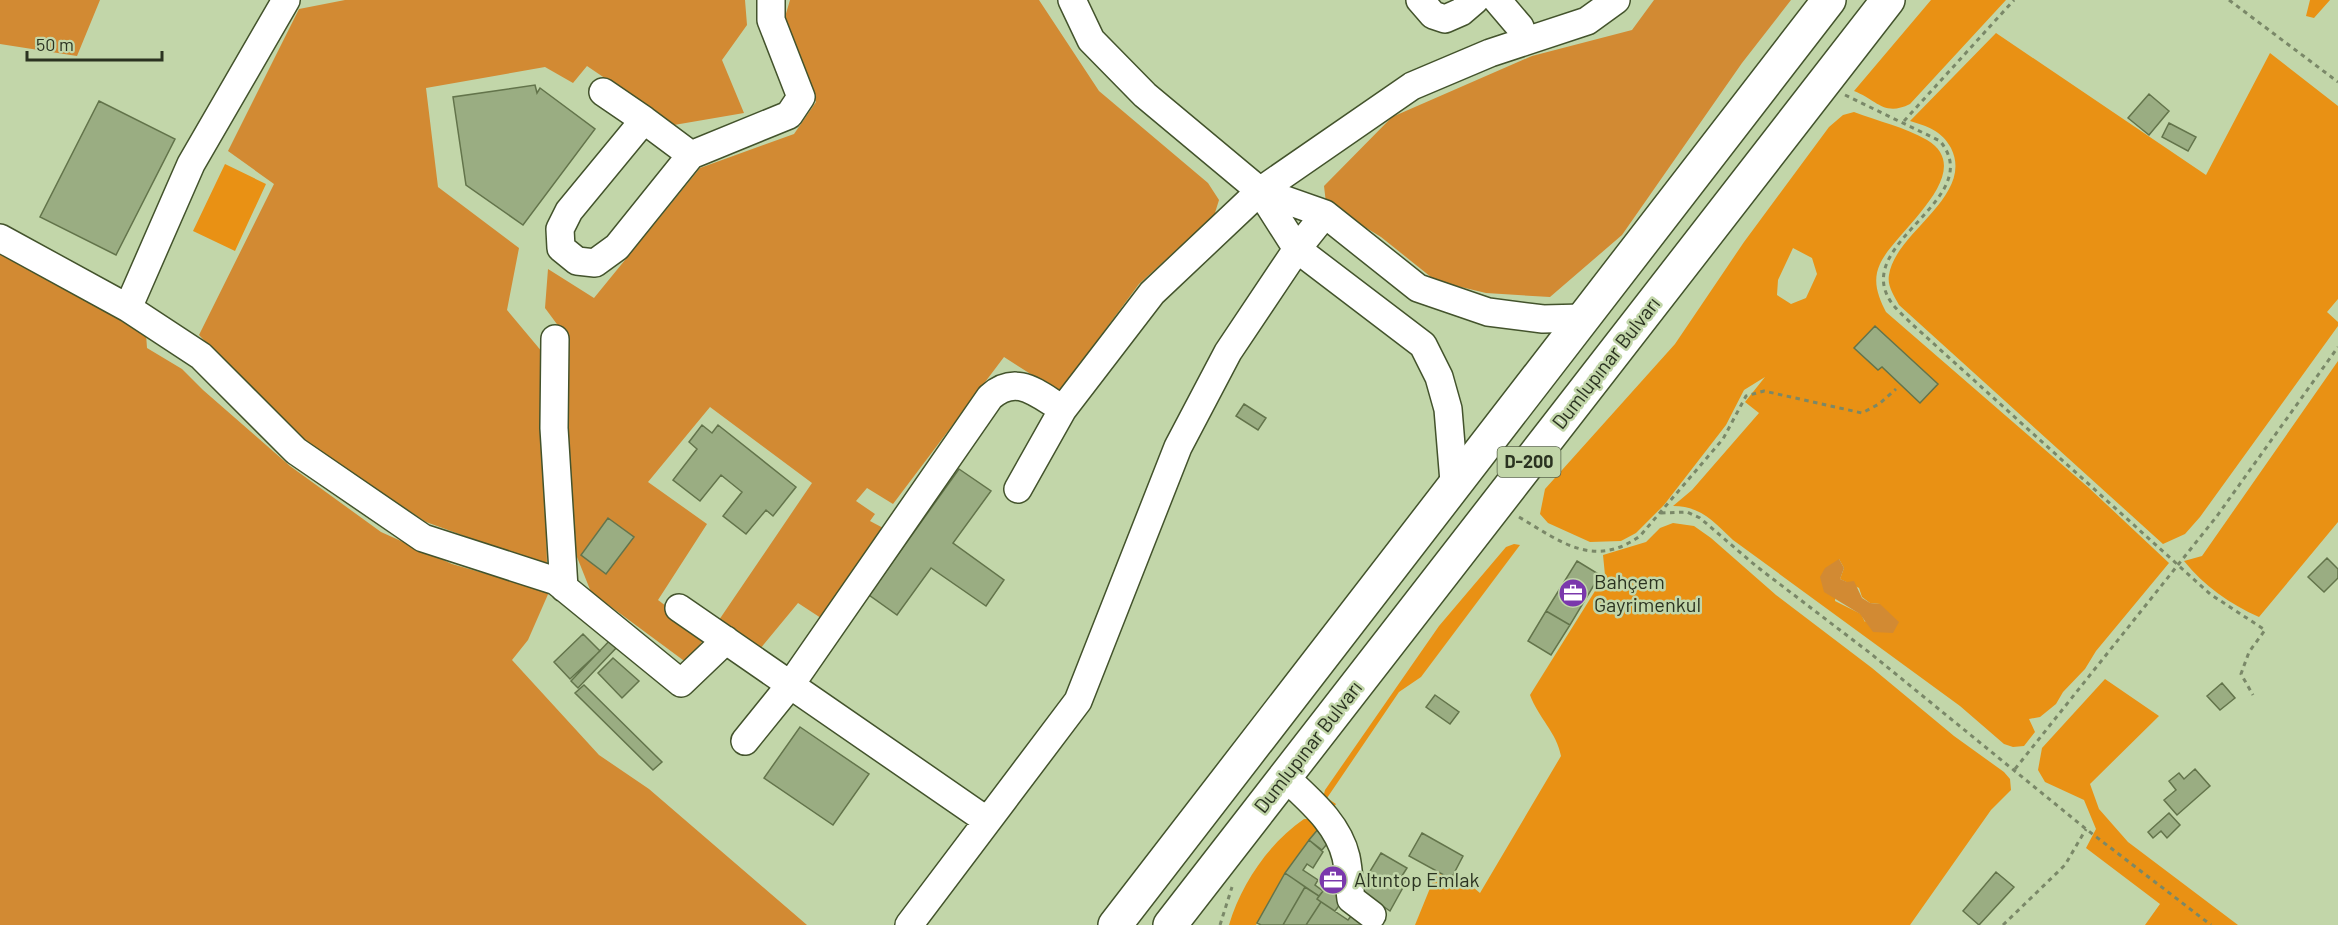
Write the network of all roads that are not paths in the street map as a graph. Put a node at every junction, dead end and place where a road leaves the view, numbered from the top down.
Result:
1 (286, 0) edge
2 (771, 0) edge
3 (1072, 0) edge
4 (1419, 0) edge
5 (1475, 0) edge
6 (1497, 0) edge
7 (1616, 0) edge
8 (1829, 0) edge
9 (1888, 0) edge
10 (1525, 41) junction
11 (603, 92) dead end
12 (644, 120) junction
13 (691, 155) junction
14 (1260, 191) junction
15 (1325, 214) junction
16 (0, 238) edge
17 (1297, 249) junction
18 (128, 308) junction
19 (1583, 318) junction
20 (555, 339) dead end
21 (1063, 409) junction
22 (1454, 482) junction
23 (1018, 489) dead end
24 (564, 588) junction
25 (679, 608) dead end
26 (726, 640) junction
27 (791, 684) junction
28 (745, 741) dead end
29 (1285, 777) junction
30 (986, 820) junction
31 (1372, 915) dead end
32 (909, 925) edge
33 (1115, 925) edge
34 (1170, 925) edge

1 - 18 street
2 - 13 street
3 - 14 street
4 - 5 street
6 - 10 street
7 - 10 street
8 - 19 highway
9 - 29 highway, Dumlupınar Bulvarı / D-200
10 - 14 street
11 - 12 street
12 - 13 street
12 - 13 street
14 - 15 street
14 - 17 street
14 - 21 street
15 - 17 street
15 - 19 street
16 - 18 street
17 - 22 street
17 - 30 street
18 - 24 street
19 - 22 highway
20 - 24 street
21 - 23 street
21 - 27 street
22 - 33 highway
24 - 26 street
25 - 26 street
26 - 27 street
27 - 28 street
27 - 30 street
29 - 31 street
29 - 34 highway, Dumlupınar Bulvarı / D-200
30 - 32 street

